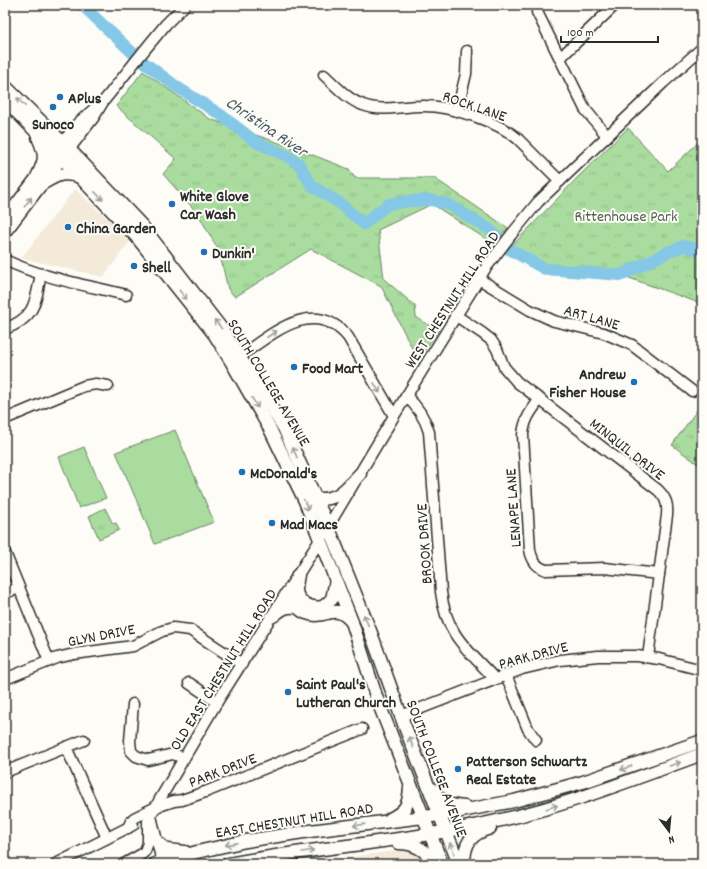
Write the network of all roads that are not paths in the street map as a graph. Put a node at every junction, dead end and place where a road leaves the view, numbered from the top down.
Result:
1 (185, 5) edge
2 (614, 5) edge
3 (537, 12) dead end
4 (702, 48) edge
5 (467, 51) dead end
6 (560, 58) junction
7 (324, 75) dead end
8 (5, 86) edge
9 (5, 100) edge
10 (457, 111) junction
11 (35, 130) junction
12 (607, 136) junction
13 (63, 151) junction
14 (81, 177) junction
15 (40, 181) junction
16 (560, 181) junction
17 (5, 218) edge
18 (5, 233) edge
19 (5, 260) edge
20 (41, 274) junction
21 (478, 279) junction
22 (126, 295) dead end
23 (455, 316) junction
24 (5, 330) edge
25 (240, 356) junction
26 (108, 386) dead end
27 (692, 391) dead end
28 (406, 396) junction
29 (540, 399) junction
30 (394, 416) junction
31 (5, 419) edge
32 (360, 474) junction
33 (316, 499) junction
34 (328, 526) junction
35 (320, 540) junction
36 (5, 553) edge
37 (659, 574) junction
38 (298, 575) junction
39 (336, 580) junction
40 (19, 588) junction
41 (5, 593) edge
42 (287, 593) junction
43 (298, 607) junction
44 (273, 616) junction
45 (352, 622) junction
46 (648, 657) junction
47 (49, 661) junction
48 (242, 664) junction
49 (702, 670) edge
50 (506, 675) junction
51 (5, 679) edge
52 (495, 679) junction
53 (189, 683) dead end
54 (217, 702) junction
55 (133, 704) dead end
56 (401, 716) junction
57 (362, 729) dead end
58 (84, 740) dead end
59 (536, 740) dead end
60 (702, 741) edge
61 (66, 747) junction
62 (702, 754) edge
63 (184, 758) junction
64 (5, 772) edge
65 (425, 778) junction
66 (411, 786) junction
67 (166, 788) junction
68 (182, 800) junction
69 (171, 802) junction
70 (480, 808) junction
71 (154, 812) junction
72 (527, 814) junction
73 (440, 815) junction
74 (422, 817) junction
75 (386, 821) junction
76 (128, 828) junction
77 (446, 831) junction
78 (430, 834) junction
79 (148, 835) junction
80 (107, 838) junction
81 (372, 842) junction
82 (158, 843) junction
83 (196, 852) junction
84 (159, 863) edge
85 (56, 864) edge
86 (124, 864) edge
87 (228, 864) edge
88 (436, 864) edge
89 (442, 864) edge
90 (459, 864) edge
91 (464, 864) edge

1 - 13 street
2 - 6 street
3 - 6 street
4 - 12 street, WEST CHESTNUT HILL ROAD
5 - 10 street
6 - 12 street
7 - 10 street, ROCK LANE
13 -> 8 main road, SOUTH COLLEGE AVENUE
9 - 11 main road, SOUTH COLLEGE AVENUE
10 - 16 street, ROCK LANE
11 - 13 main road, SOUTH COLLEGE AVENUE
11 - 15 main road
12 - 16 street, WEST CHESTNUT HILL ROAD
13 - 14 main road, SOUTH COLLEGE AVENUE
13 - 15 street
25 -> 13 main road, SOUTH COLLEGE AVENUE
14 - 15 main road
14 -> 35 main road, SOUTH COLLEGE AVENUE
15 - 17 street
18 -> 15 street
16 - 21 street, WEST CHESTNUT HILL ROAD
19 - 20 street
20 - 22 street
20 - 24 street
21 - 23 street, WEST CHESTNUT HILL ROAD
21 - 27 street, ART LANE
23 - 28 street, WEST CHESTNUT HILL ROAD
23 - 29 street, MINQUIL DRIVE
25 -> 30 street
33 -> 25 main road, SOUTH COLLEGE AVENUE
26 - 31 street
28 - 30 street, WEST CHESTNUT HILL ROAD
28 - 52 street, BROOK DRIVE
29 - 37 street, MINQUIL DRIVE
29 - 37 street, LENAPE LANE
30 - 32 street, WEST CHESTNUT HILL ROAD
32 - 33 main road
32 - 34 street, WEST CHESTNUT HILL ROAD
33 - 34 main road, SOUTH COLLEGE AVENUE
34 - 35 street, WEST CHESTNUT HILL ROAD
56 -> 34 main road, SOUTH COLLEGE AVENUE
35 - 38 street, OLD EAST CHESTNUT HILL ROAD
35 - 39 main road, SOUTH COLLEGE AVENUE
36 - 40 street
37 - 46 street, MINQUIL DRIVE
38 - 39 main road
38 - 42 street, OLD EAST CHESTNUT HILL ROAD
39 - 45 main road, SOUTH COLLEGE AVENUE
40 - 41 street
40 - 47 street
42 - 43 main road
42 - 44 street, OLD EAST CHESTNUT HILL ROAD
43 - 44 main road
43 - 45 main road
44 - 48 street, OLD EAST CHESTNUT HILL ROAD
45 - 66 main road, SOUTH COLLEGE AVENUE
46 - 49 street, PARK DRIVE
46 - 50 street, PARK DRIVE
47 - 48 street, GLYN DRIVE
47 - 51 street, GLYN DRIVE
48 - 54 street, OLD EAST CHESTNUT HILL ROAD
50 - 52 street, PARK DRIVE
50 - 59 street
52 - 56 street, PARK DRIVE
53 - 54 street
54 - 63 street, OLD EAST CHESTNUT HILL ROAD
55 - 63 street
65 -> 56 main road, SOUTH COLLEGE AVENUE
57 - 68 street, PARK DRIVE
58 - 61 street
60 -> 70 main road
61 - 64 street
61 - 80 street
72 -> 62 main road
63 - 67 street, OLD EAST CHESTNUT HILL ROAD
65 - 70 main road
65 - 73 main road, SOUTH COLLEGE AVENUE
66 - 74 main road, SOUTH COLLEGE AVENUE
66 - 75 main road
67 - 69 street
67 - 71 street, OLD EAST CHESTNUT HILL ROAD
68 - 69 street, PARK DRIVE
68 - 71 street, PARK DRIVE
69 - 71 street, PARK DRIVE
70 - 73 main road, EAST CHESTNUT HILL ROAD
71 - 76 street
71 - 79 street, OLD EAST CHESTNUT HILL ROAD
71 - 82 street
72 - 77 main road, EAST CHESTNUT HILL ROAD
72 - 91 main road
73 - 74 main road, EAST CHESTNUT HILL ROAD
73 - 77 main road, SOUTH COLLEGE AVENUE
74 - 75 main road, EAST CHESTNUT HILL ROAD
74 - 78 main road, SOUTH COLLEGE AVENUE
75 -> 83 main road, EAST CHESTNUT HILL ROAD
76 - 79 street
76 - 80 street
77 - 78 main road, EAST CHESTNUT HILL ROAD
90 -> 77 main road, SOUTH COLLEGE AVENUE
78 - 81 main road, EAST CHESTNUT HILL ROAD
78 - 89 main road, SOUTH COLLEGE AVENUE
79 - 86 street, OLD EAST CHESTNUT HILL ROAD
80 - 85 street
87 -> 81 main road, EAST CHESTNUT HILL ROAD
81 - 88 main road
82 - 83 main road
82 - 84 street
83 - 84 main road, EAST CHESTNUT HILL ROAD

